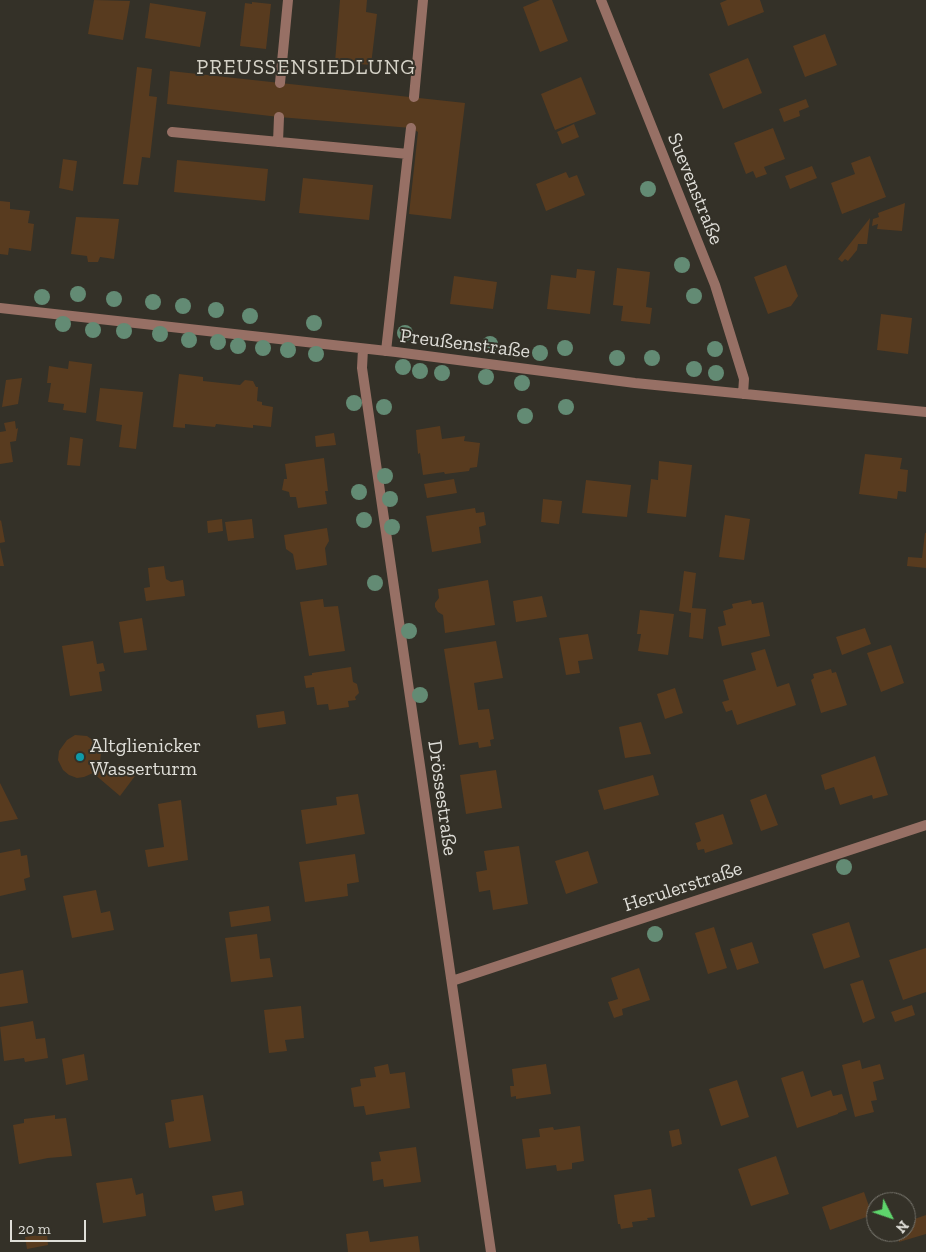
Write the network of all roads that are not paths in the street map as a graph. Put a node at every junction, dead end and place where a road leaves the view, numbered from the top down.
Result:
1 (288, 0) edge
2 (423, 0) edge
3 (601, 0) edge
4 (280, 83) dead end
5 (414, 97) dead end
6 (279, 116) dead end
7 (411, 128) dead end
8 (172, 132) dead end
9 (278, 142) junction
10 (408, 154) junction
11 (0, 308) edge
12 (363, 349) junction
13 (386, 351) junction
14 (742, 394) junction
15 (926, 412) edge
16 (926, 825) edge
17 (452, 981) junction
18 (490, 1252) edge

1 - 4 street
2 - 5 street
3 - 14 street, Suevenstraße
6 - 9 street
7 - 10 street
8 - 9 street
9 - 10 street
10 - 13 street
11 - 12 street, Preußenstraße
12 - 13 street, Preußenstraße
12 - 17 street, Drössestraße
13 - 14 street, Preußenstraße
14 - 15 street, Preußenstraße
16 - 17 street, Herulerstraße
17 - 18 street, Drössestraße

